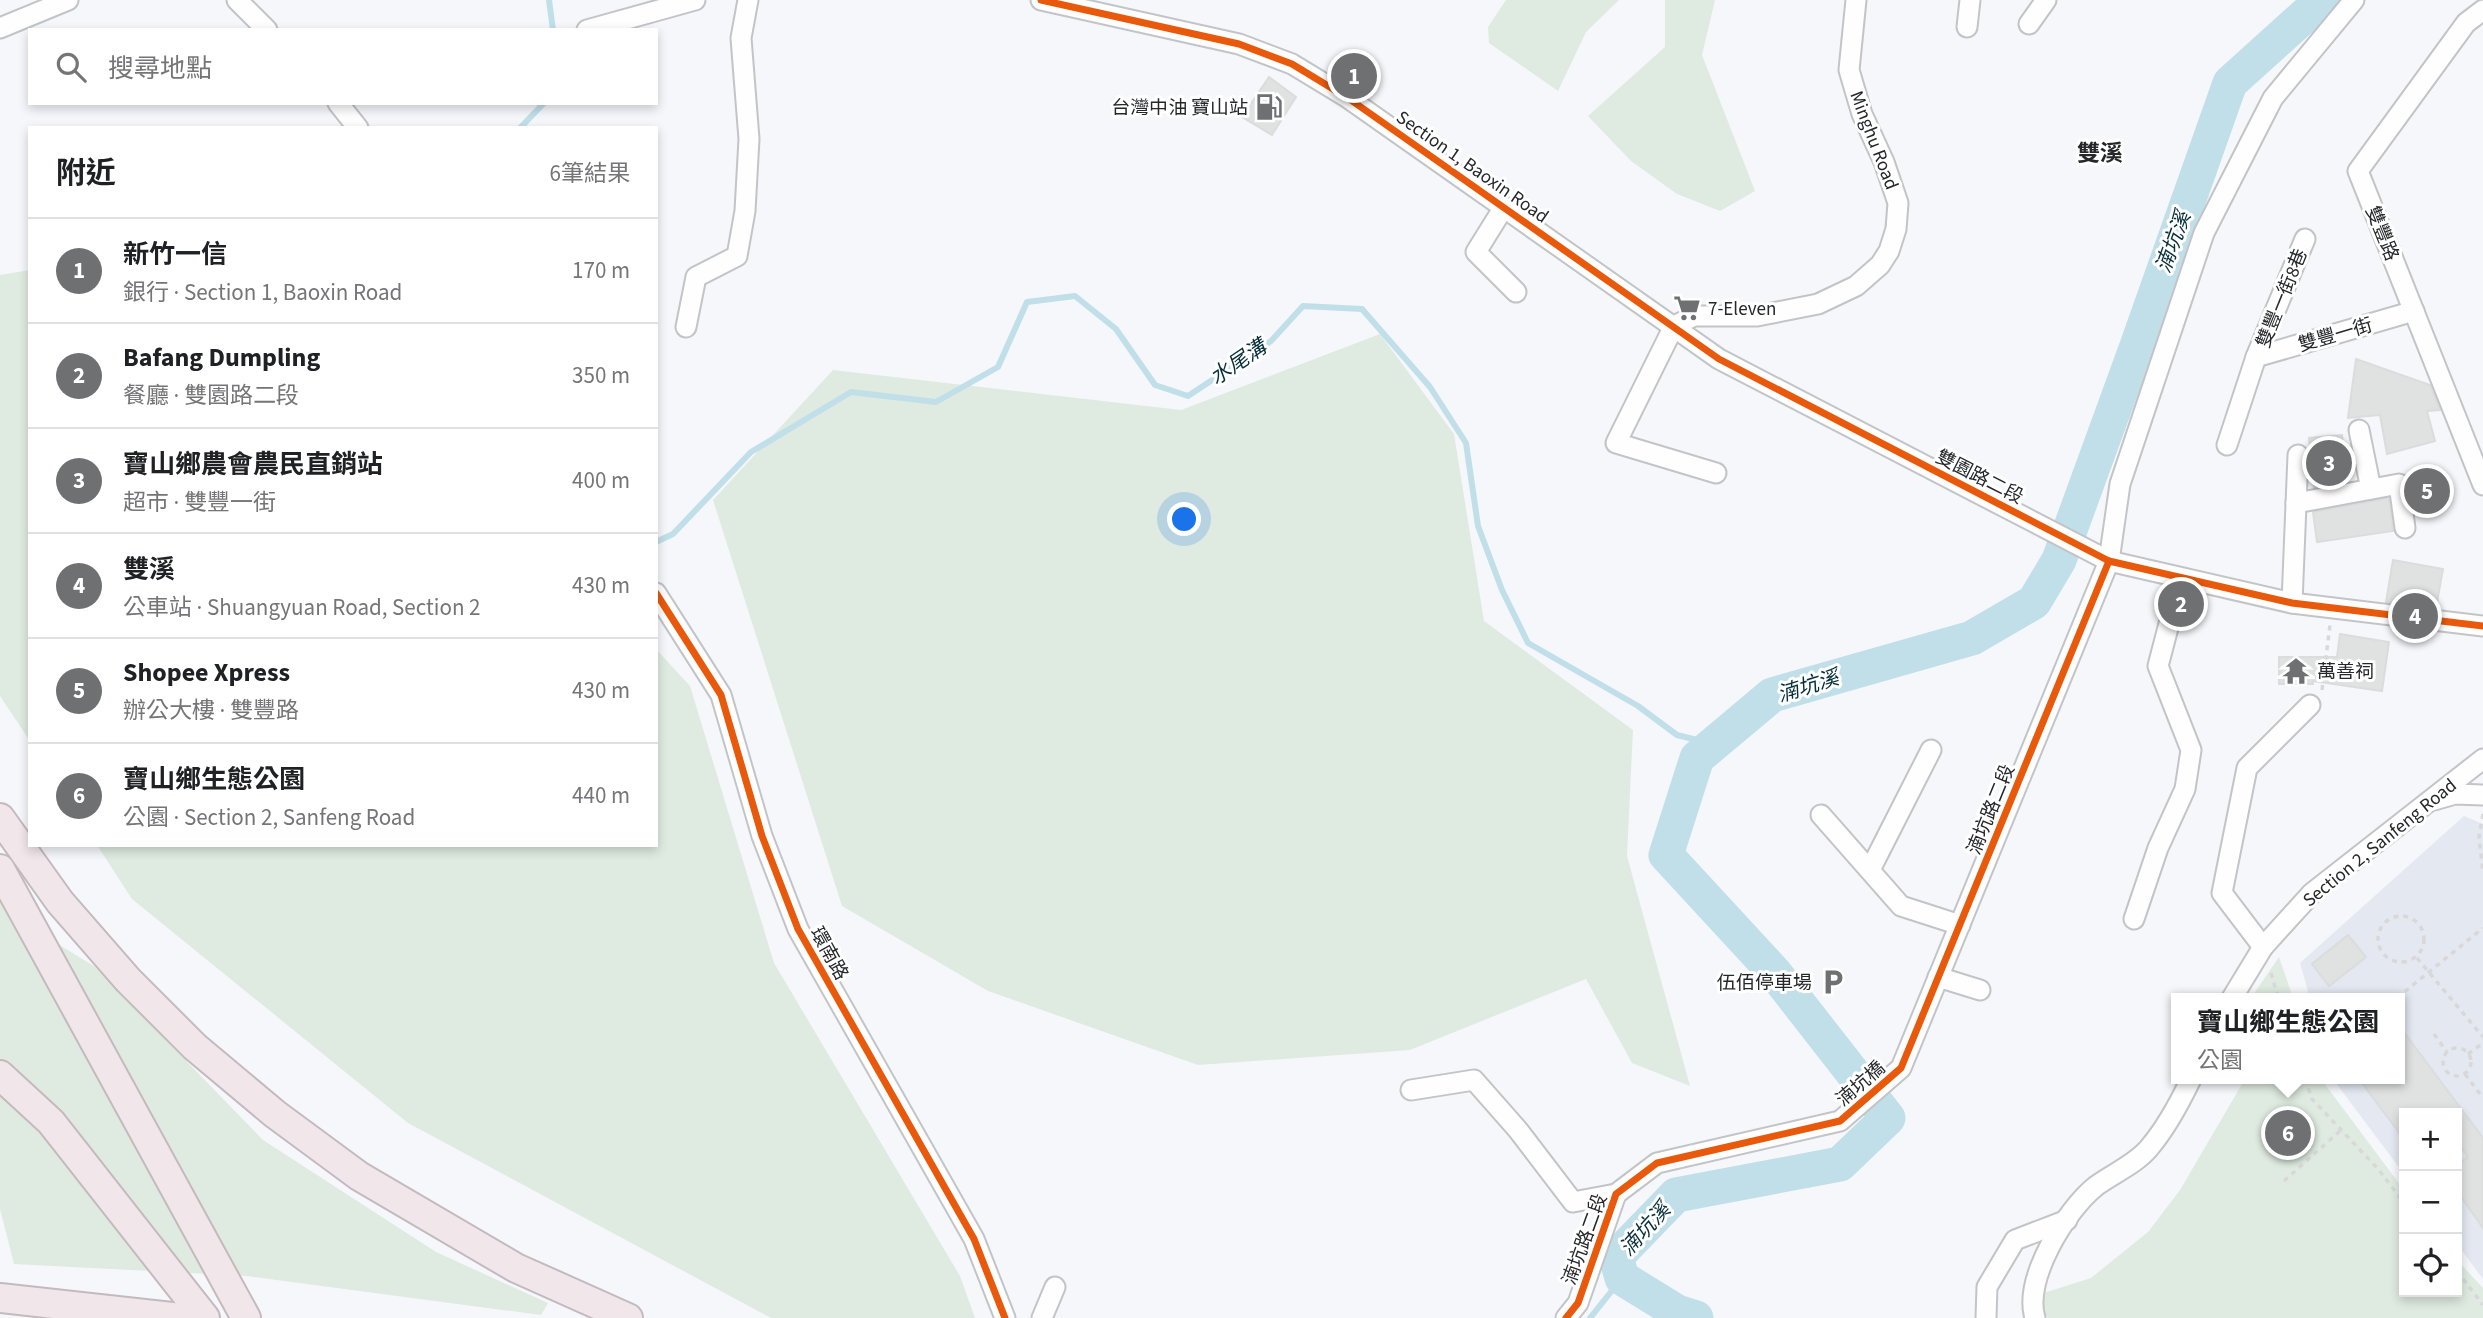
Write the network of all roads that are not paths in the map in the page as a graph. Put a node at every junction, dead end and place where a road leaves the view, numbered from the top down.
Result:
1 (68, 0) edge
2 (237, 0) edge
3 (695, 0) edge
4 (748, 0) edge
5 (1041, 0) edge
6 (1856, 0) edge
7 (1970, 0) edge
8 (2046, 0) edge
9 (2354, 0) edge
10 (2483, 10) edge
11 (2029, 24) dead end
12 (1967, 27) dead end
13 (0, 28) edge
14 (265, 28) edge
15 (594, 28) edge
16 (340, 105) edge
17 (356, 126) edge
18 (1504, 207) junction
19 (2305, 239) dead end
20 (1516, 292) dead end
21 (2414, 311) junction
22 (1674, 326) junction
23 (686, 327) dead end
24 (2256, 357) junction
25 (2358, 430) dead end
26 (2227, 446) dead end
27 (2298, 455) dead end
28 (1716, 472) dead end
29 (2483, 485) edge
30 (2371, 489) junction
31 (2296, 503) junction
32 (2405, 528) dead end
33 (2109, 561) junction
34 (2181, 578) junction
35 (658, 596) edge
36 (2292, 603) junction
37 (2483, 626) edge
38 (2309, 705) road end
39 (1931, 750) dead end
40 (2483, 759) edge
41 (2483, 795) edge
42 (2427, 802) junction
43 (1821, 815) dead end
44 (0, 818) edge
45 (0, 869) edge
46 (1870, 870) junction
47 (2134, 919) dead end
48 (1959, 925) junction
49 (2263, 947) junction
50 (1938, 977) junction
51 (1980, 990) dead end
52 (2235, 993) edge
53 (1901, 1068) joint
54 (0, 1075) edge
55 (2188, 1084) edge
56 (1411, 1090) dead end
57 (1840, 1121) joint
58 (1615, 1194) junction
59 (2067, 1220) junction
60 (1055, 1287) dead end
61 (0, 1298) edge
62 (181, 1318) edge
63 (205, 1318) edge
64 (246, 1318) edge
65 (628, 1318) edge
66 (1006, 1318) edge
67 (1042, 1318) edge
68 (1566, 1318) edge
69 (1986, 1318) edge
70 (2035, 1318) edge

1 - 13 street
2 - 14 street
3 - 15 street
4 - 23 street
5 - 18 street, Section 1, Baoxin Road
6 - 22 street, Minghu Road
7 - 12 street
8 - 11 street
9 - 33 street, 湳坑路二段
10 - 21 street, 雙豐路
16 - 17 street
18 - 20 street
18 - 22 street, Section 1, Baoxin Road
19 - 24 street, 雙豐一街8巷
21 - 24 street, 雙豐一街
21 - 29 street, 雙豐路
22 - 28 street
22 - 33 street, 雙園路二段
24 - 26 street, 雙豐一街8巷
25 - 30 street
27 - 31 street
30 - 31 street
30 - 32 street
31 - 36 street
33 - 34 street, 雙園路二段
33 - 48 street, 湳坑路二段
34 - 36 street, 雙園路二段
34 - 47 street
35 - 66 street, 環南路
36 - 37 street, 雙園路二段
38 - 49 street
39 - 46 street
40 - 42 street, Section 2, Sanfeng Road
41 - 42 street
42 - 49 street, Section 2, Sanfeng Road
43 - 46 street
44 - 65 highway
45 - 64 highway
46 - 48 street
48 - 50 street, 湳坑路二段
49 - 52 street, Section 2, Sanfeng Road
50 - 51 street
50 - 53 street, 湳坑路二段
53 - 57 street, 湳坑橋
54 - 63 highway
55 - 59 street
56 - 58 street
57 - 58 street, 湳坑路二段
58 - 68 street, 湳坑路二段
59 - 69 street
59 - 70 street
60 - 67 street
61 - 62 highway

